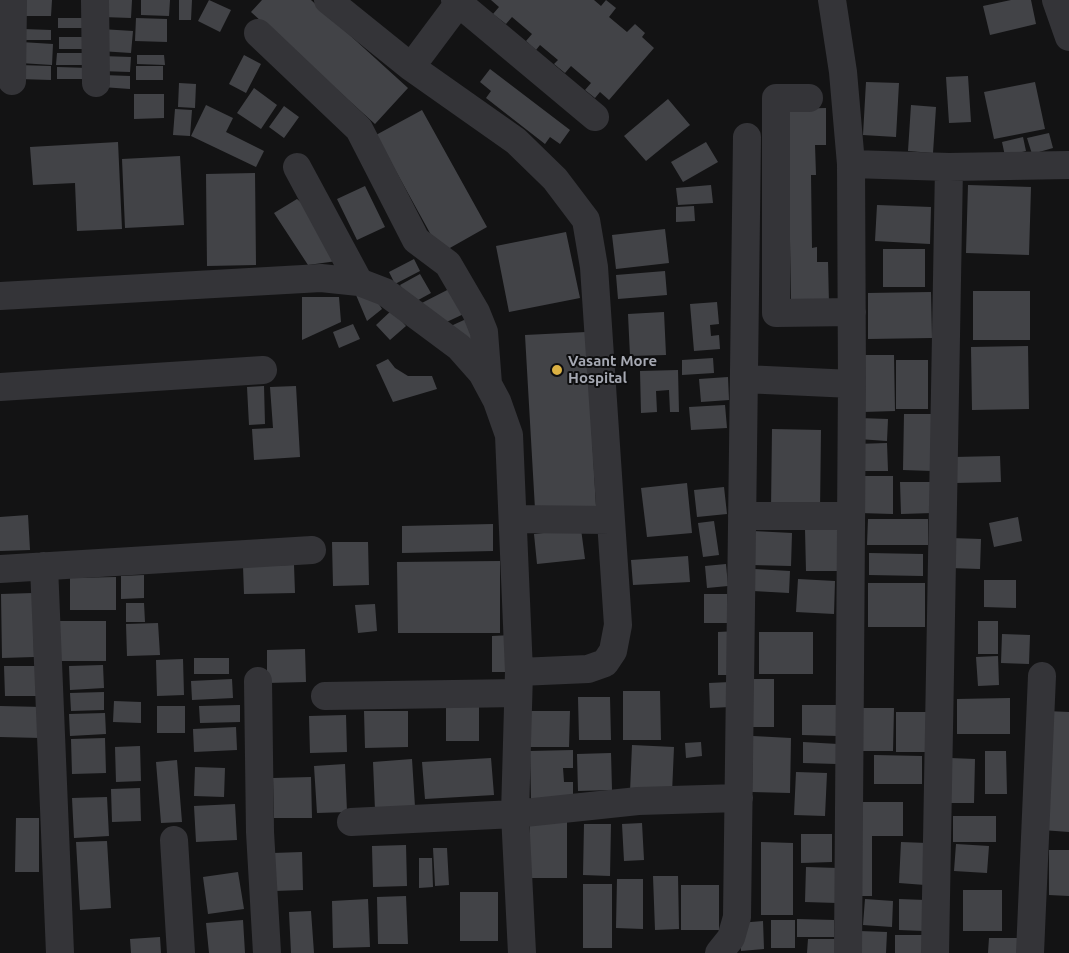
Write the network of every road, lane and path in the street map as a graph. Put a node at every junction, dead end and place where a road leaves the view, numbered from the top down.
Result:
1 (14, 0) edge
2 (95, 0) edge
3 (328, 0) edge
4 (832, 0) edge
5 (1056, 0) edge
6 (459, 1) edge
7 (258, 33) dead end
8 (1069, 37) edge
9 (411, 67) junction
10 (12, 81) dead end
11 (96, 83) dead end
12 (809, 98) dead end
13 (595, 117) dead end
14 (747, 137) dead end
15 (851, 164) junction
16 (1069, 165) edge
17 (297, 167) dead end
18 (949, 167) junction
19 (359, 282) junction
20 (0, 296) edge
21 (852, 312) junction
22 (263, 370) dead end
23 (744, 379) junction
24 (488, 384) junction
25 (852, 384) junction
26 (0, 387) edge
27 (742, 516) junction
28 (851, 516) junction
29 (513, 519) junction
30 (611, 520) junction
31 (312, 550) dead end
32 (44, 566) junction
33 (0, 569) edge
34 (1042, 676) dead end
35 (258, 682) dead end
36 (518, 683) junction
37 (325, 696) dead end
38 (739, 798) junction
39 (515, 814) junction
40 (351, 822) dead end
41 (174, 840) dead end
42 (60, 953) edge
43 (181, 953) edge
44 (267, 953) edge
45 (522, 953) edge
46 (719, 953) edge
47 (848, 953) edge
48 (935, 953) edge
49 (1030, 953) edge

1 - 10 street
2 - 11 street
3 - 9 street
4 - 15 street
5 - 8 street
6 - 9 street
6 - 13 street
7 - 24 street
9 - 30 street
12 - 21 street
14 - 23 street
15 - 18 street
15 - 21 street
16 - 18 street
17 - 19 street
18 - 48 street
19 - 20 street
19 - 24 street
21 - 25 street
22 - 26 street
23 - 25 street
23 - 27 street
24 - 29 street
25 - 28 street
27 - 28 street
27 - 38 street
28 - 47 street
29 - 30 street
29 - 36 street
30 - 36 street
31 - 32 street
32 - 33 street
32 - 42 street
34 - 49 street
35 - 44 street
36 - 37 street
36 - 39 street
38 - 39 street
38 - 46 street
39 - 40 street
39 - 45 street
41 - 43 street

